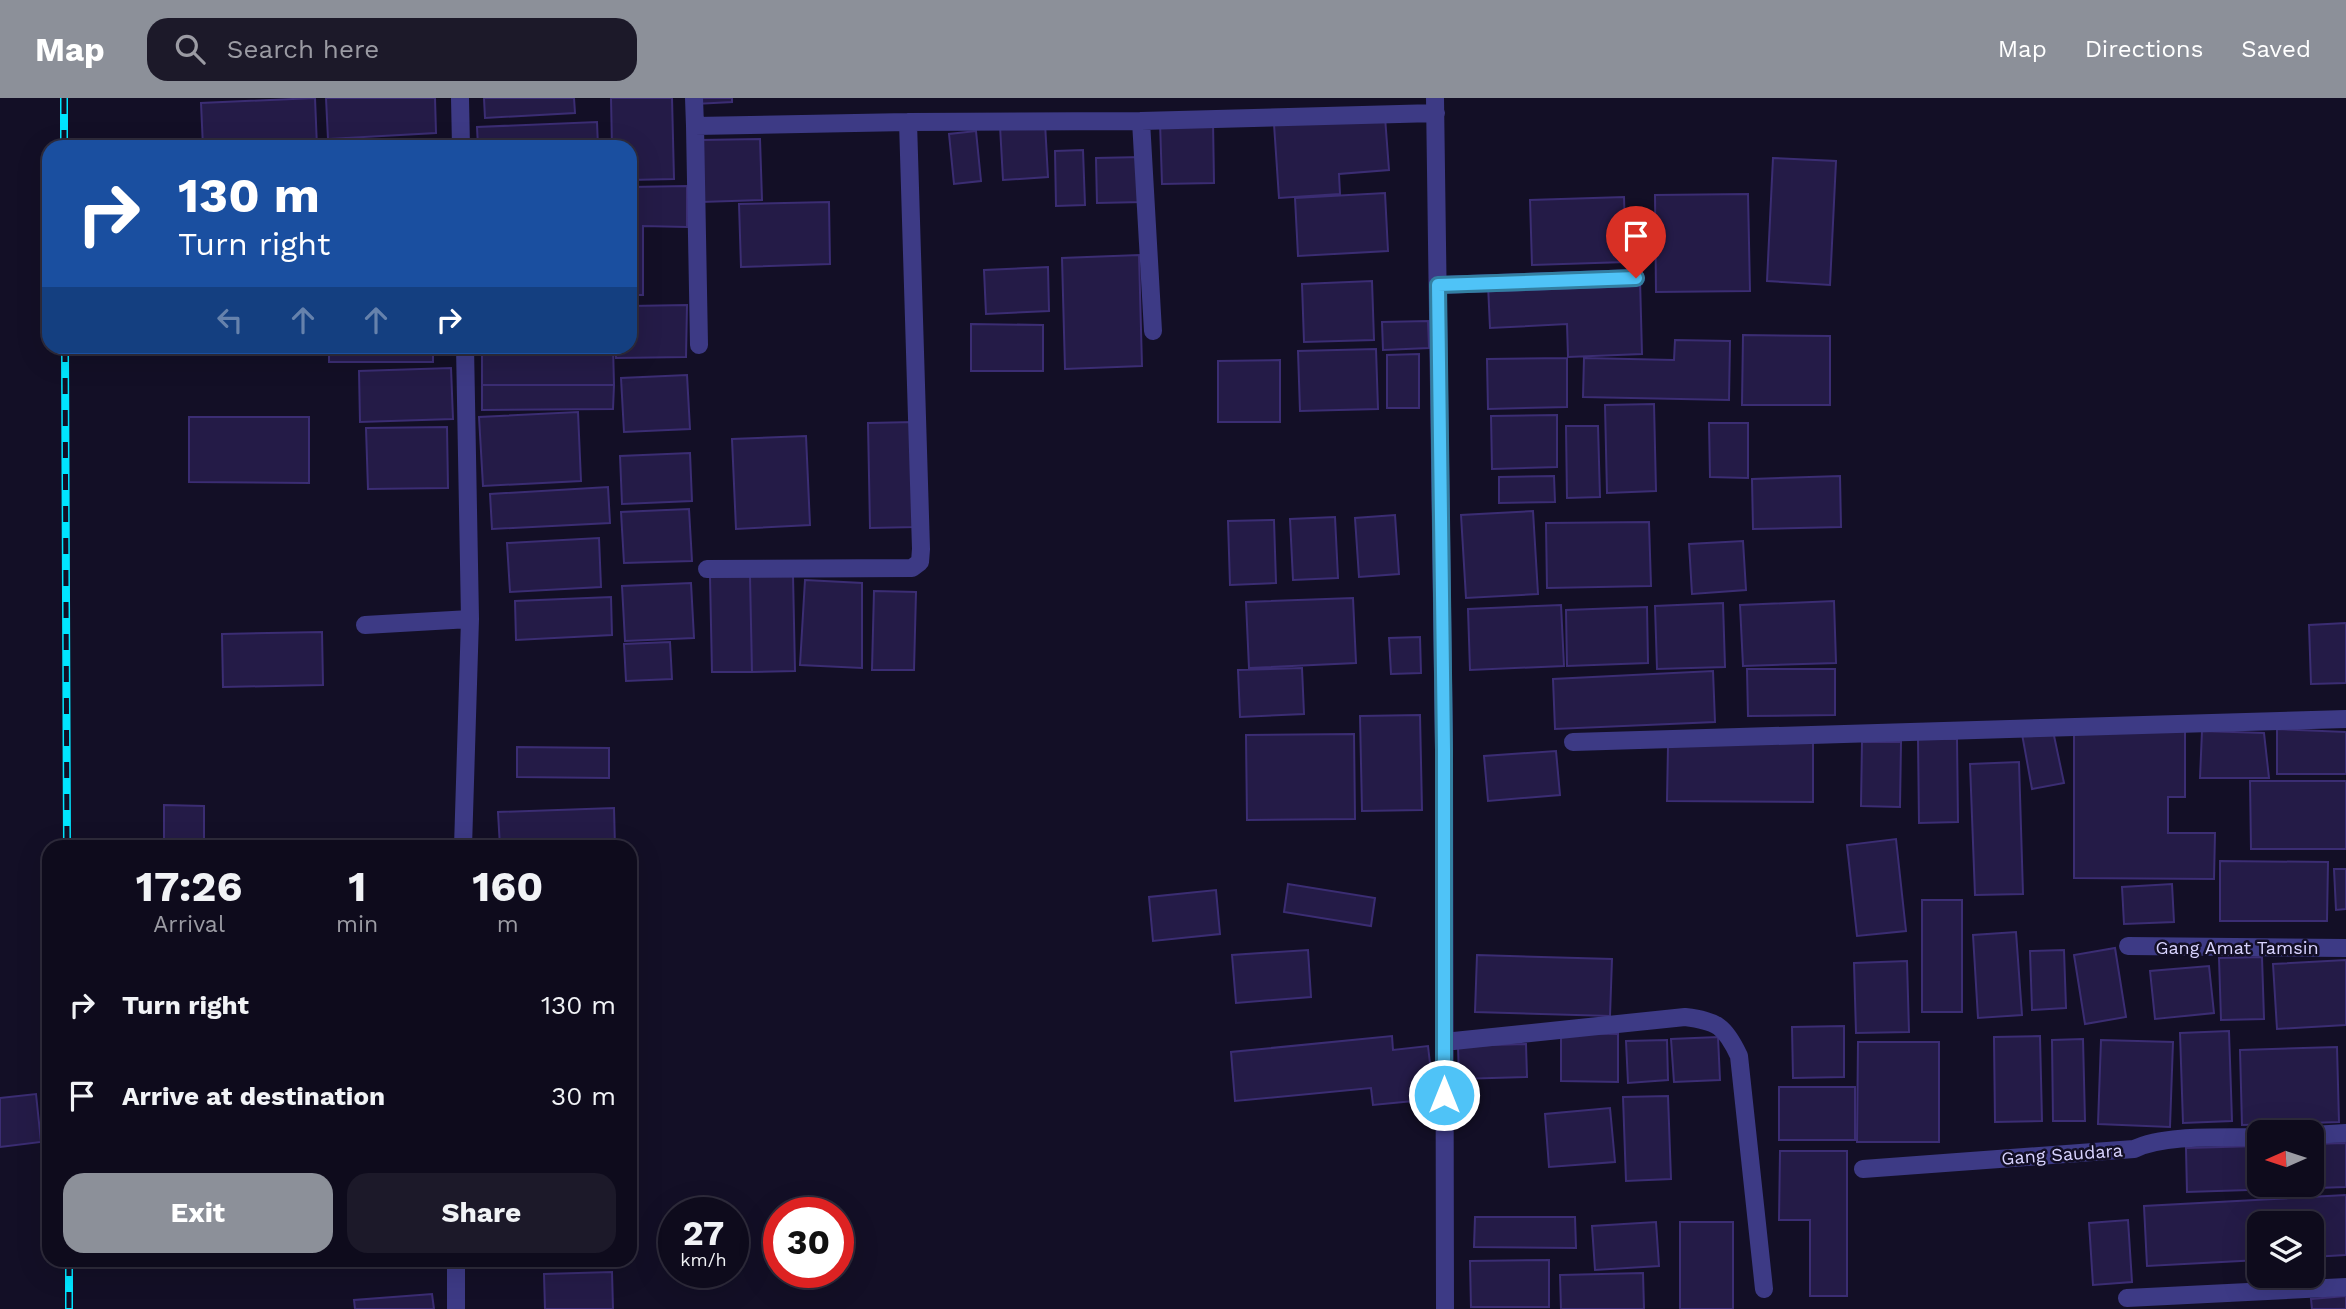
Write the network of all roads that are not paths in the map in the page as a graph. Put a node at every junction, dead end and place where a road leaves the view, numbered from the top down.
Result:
1 (460, 98) edge
2 (694, 98) edge
3 (1436, 105) edge
4 (908, 121) junction
5 (1141, 121) junction
6 (695, 127) junction
7 (461, 140) edge
8 (1636, 278) dead end
9 (1438, 285) junction
10 (1153, 331) dead end
11 (699, 345) dead end
12 (465, 354) edge
13 (707, 569) dead end
14 (470, 619) junction
15 (365, 625) dead end
16 (2346, 719) edge
17 (1573, 742) dead end
18 (463, 840) edge
19 (2128, 946) dead end
20 (2346, 948) edge
21 (1444, 1042) junction
22 (2346, 1133) edge
23 (2324, 1134) edge
24 (2247, 1138) edge
25 (1863, 1169) dead end
26 (456, 1267) edge
27 (2346, 1287) edge
28 (1765, 1289) dead end
29 (2127, 1298) dead end
30 (456, 1309) edge
31 (1445, 1309) edge

1 - 7 street
2 - 6 street
3 - 5 street
3 - 9 street
4 - 5 street
4 - 6 street
4 - 13 street
5 - 10 street
6 - 11 street
8 - 9 street
9 - 21 street
12 - 14 street
14 - 15 street
14 - 18 street
16 - 17 street
19 - 20 street, Gang Amat Tamsin
21 - 28 street
21 - 31 street
22 - 23 street
24 - 25 street, Gang Saudara
26 - 30 street
27 - 29 street

